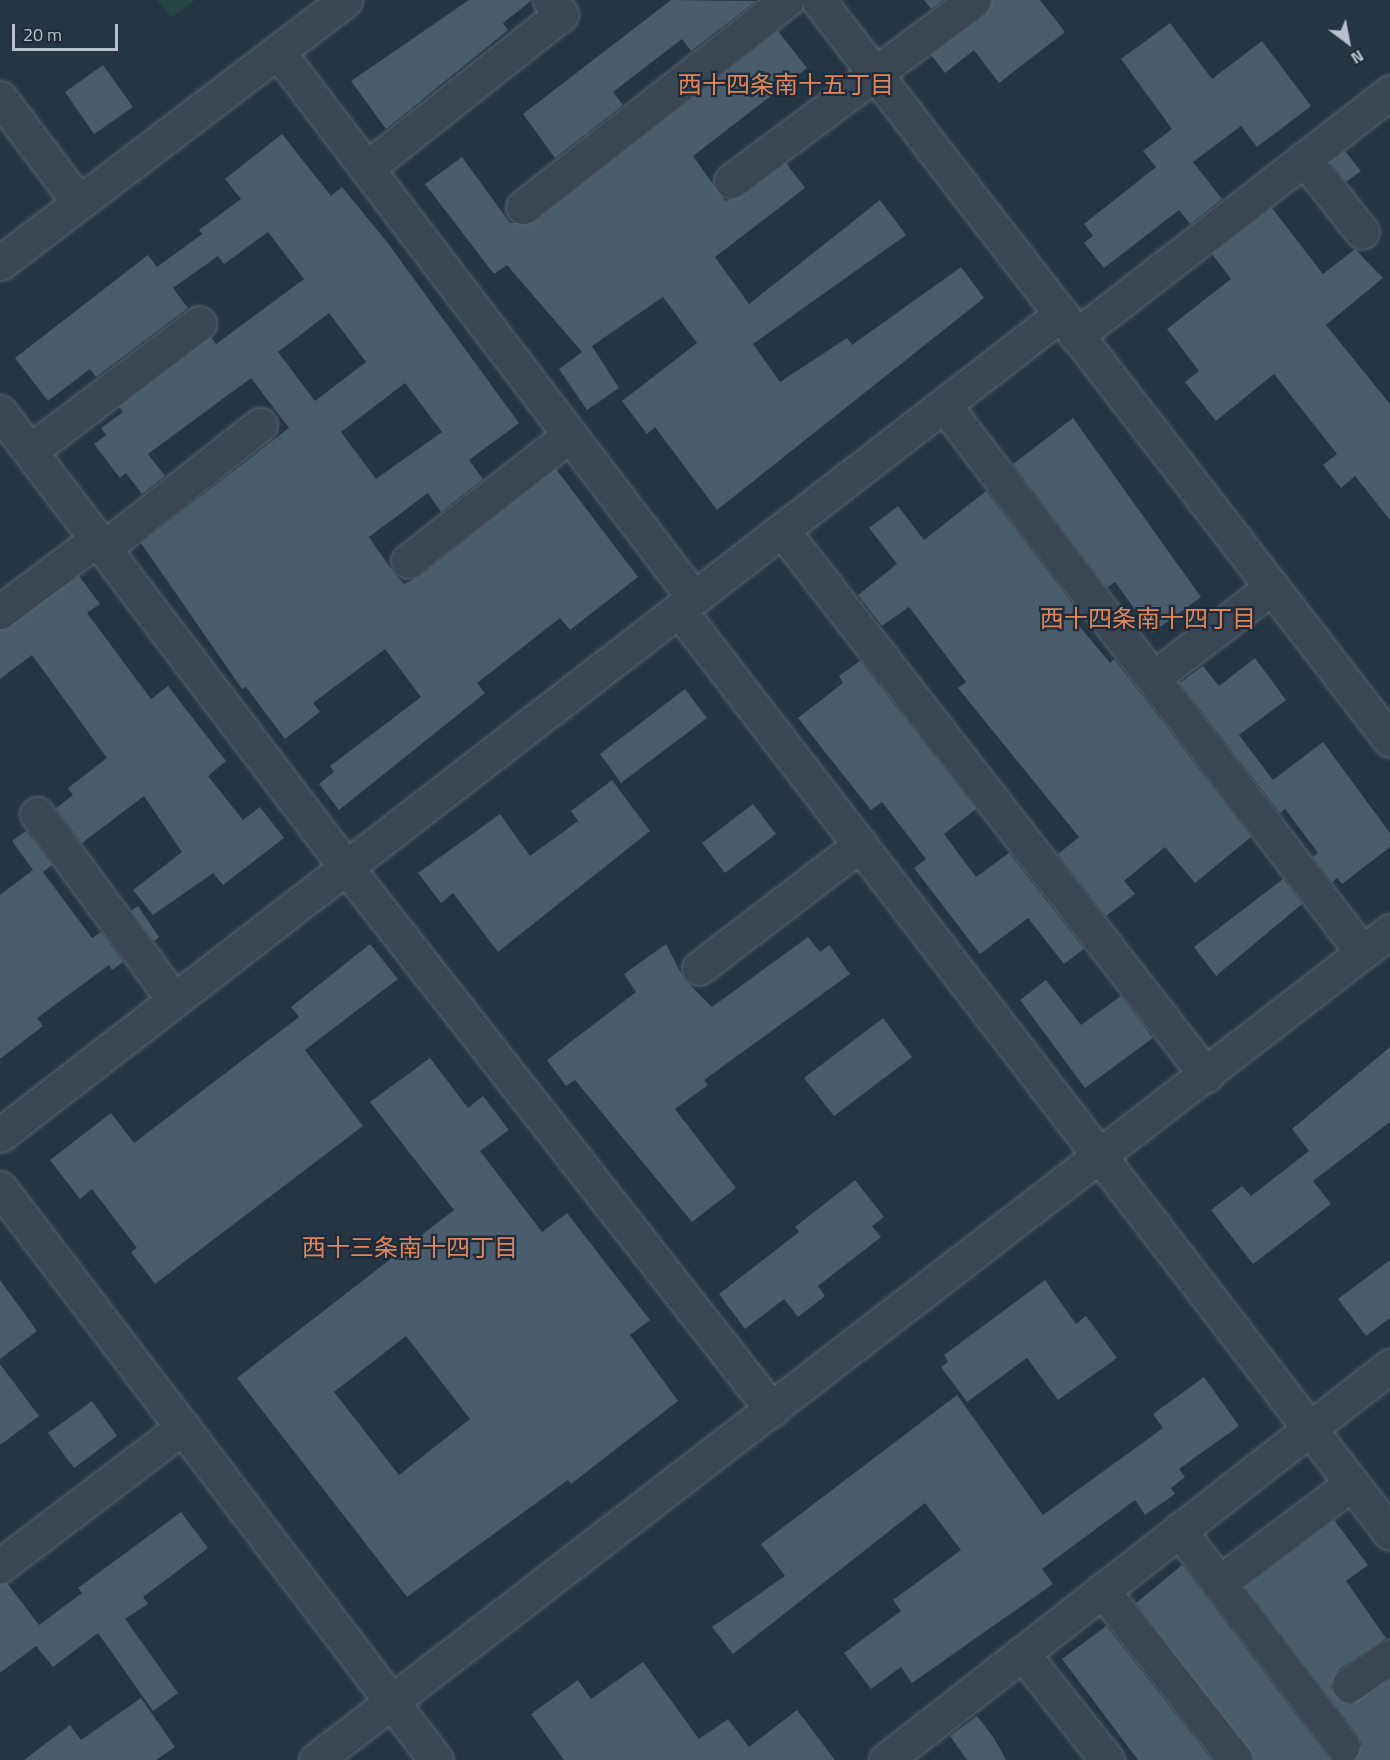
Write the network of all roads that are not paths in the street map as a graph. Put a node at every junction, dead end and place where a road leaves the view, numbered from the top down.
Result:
1 (345, 0) edge
2 (550, 0) edge
3 (788, 0) edge
4 (818, 0) edge
5 (974, 0) edge
6 (279, 52) junction
7 (875, 73) junction
8 (1390, 92) edge
9 (0, 98) edge
10 (1304, 159) junction
11 (367, 168) junction
12 (731, 181) dead end
13 (80, 203) junction
14 (523, 207) dead end
15 (1362, 232) dead end
16 (0, 263) edge
17 (199, 323) dead end
18 (1068, 325) junction
19 (944, 405) junction
20 (0, 412) edge
21 (261, 425) dead end
22 (570, 435) junction
23 (30, 451) junction
24 (782, 530) junction
25 (100, 544) junction
26 (408, 561) dead end
27 (1272, 587) junction
28 (687, 604) junction
29 (0, 612) edge
30 (1153, 678) junction
31 (1390, 740) edge
32 (37, 814) dead end
33 (860, 845) junction
34 (346, 867) junction
35 (1390, 931) edge
36 (1362, 952) junction
37 (699, 968) dead end
38 (174, 1000) junction
39 (1206, 1075) junction
40 (0, 1135) edge
41 (1100, 1157) junction
42 (0, 1188) edge
43 (1390, 1366) edge
44 (772, 1410) junction
45 (183, 1427) junction
46 (1310, 1427) junction
47 (1352, 1483) junction
48 (1179, 1530) junction
49 (1390, 1533) edge
50 (0, 1566) edge
51 (1219, 1583) junction
52 (1102, 1590) junction
53 (1022, 1653) junction
54 (1390, 1656) edge
55 (1349, 1685) dead end
56 (390, 1703) junction
57 (1343, 1746) dead end
58 (316, 1760) edge
59 (436, 1760) edge
60 (886, 1760) edge
61 (1107, 1760) edge
62 (1236, 1760) edge

1 - 6 street
2 - 11 street
3 - 14 street
4 - 7 street
5 - 7 street
6 - 11 street
6 - 13 street
7 - 12 street
7 - 18 street
8 - 10 street
9 - 13 street
10 - 15 street
10 - 18 street
11 - 22 street
13 - 16 street
17 - 23 street
18 - 19 street
18 - 27 street
19 - 24 street
19 - 30 street
20 - 23 street
21 - 25 street
22 - 26 street
22 - 28 street
23 - 25 street
24 - 28 street
24 - 39 street
25 - 29 street
25 - 34 street
27 - 30 street
27 - 31 street
28 - 33 street
28 - 34 street
30 - 36 street
32 - 38 street
33 - 37 street
33 - 41 street
34 - 38 street
34 - 44 street
35 - 36 street
36 - 39 street
38 - 40 street
39 - 41 street
41 - 44 street
41 - 46 street
42 - 45 street
43 - 46 street
44 - 56 street
45 - 50 street
45 - 56 street
46 - 47 street
46 - 48 street
47 - 49 street
47 - 51 street
48 - 51 street
48 - 52 street
51 - 57 street
52 - 53 street
52 - 62 street
53 - 60 street
53 - 61 street
54 - 55 street
56 - 58 street
56 - 59 street

